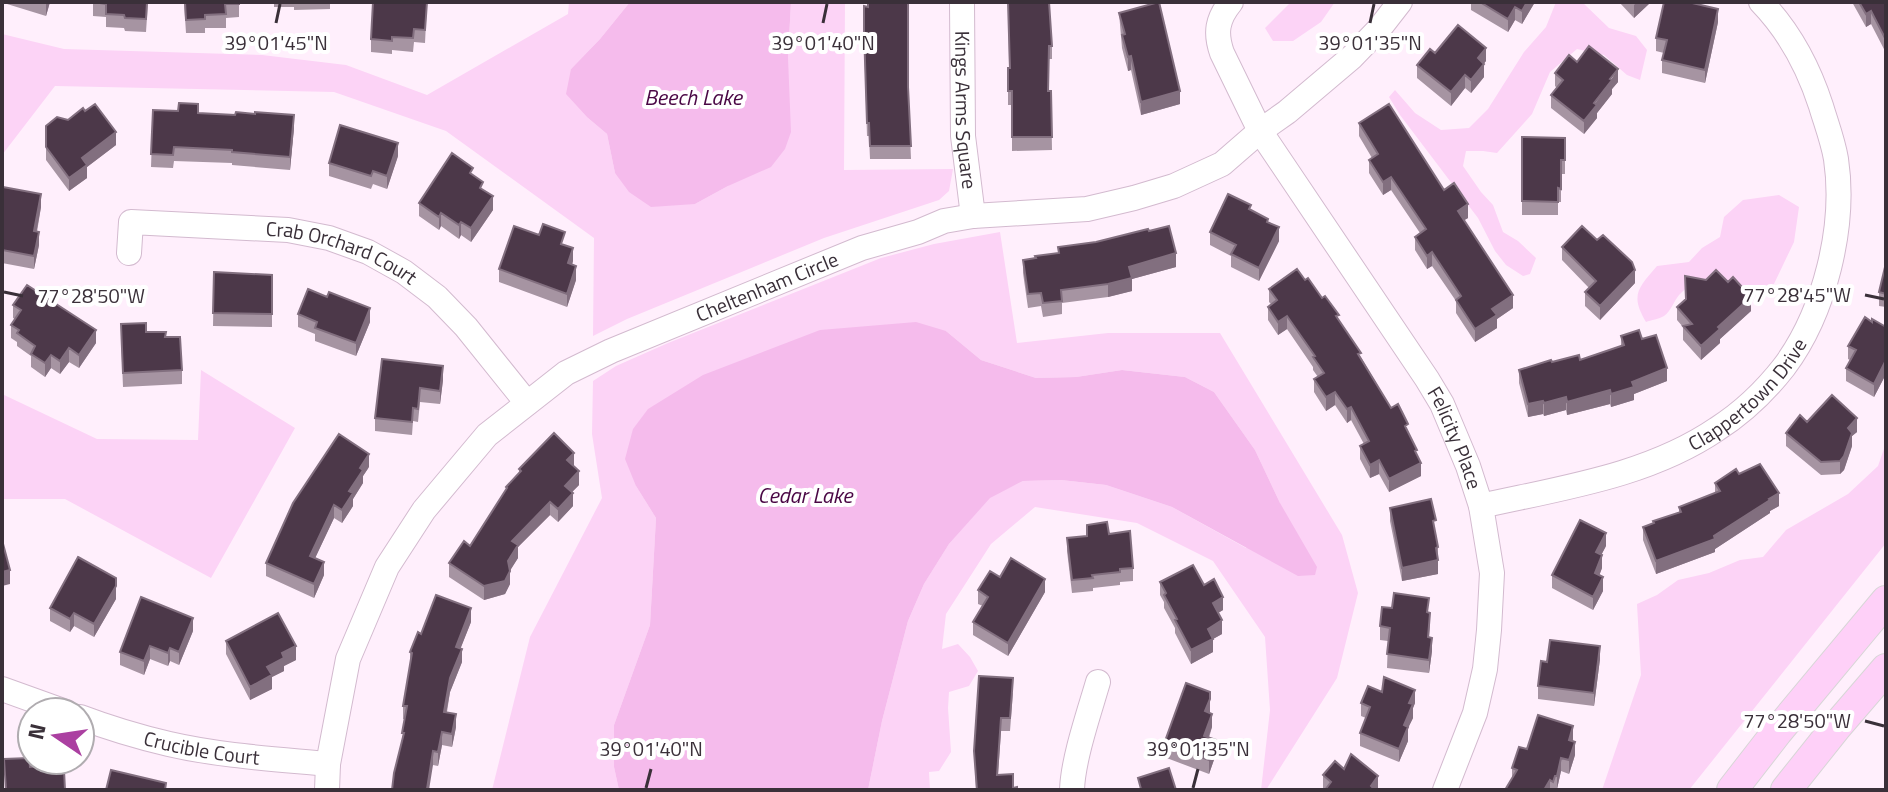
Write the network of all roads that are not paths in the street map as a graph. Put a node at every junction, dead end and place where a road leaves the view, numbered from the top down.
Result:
1 (962, 2) edge
2 (1231, 2) edge
3 (1400, 2) edge
4 (1761, 2) edge
5 (1260, 131) junction
6 (973, 216) junction
7 (129, 253) dead end
8 (527, 403) junction
9 (1481, 506) junction
10 (1886, 601) edge
11 (1886, 669) edge
12 (1098, 682) dead end
13 (2, 689) edge
14 (21, 696) edge
15 (96, 723) edge
16 (328, 764) junction
17 (327, 790) edge
18 (1072, 790) edge
19 (1445, 790) edge
20 (1732, 790) edge
21 (1786, 790) edge

1 - 6 street, Kings Arms Square
2 - 5 street, Felicity Place
3 - 5 street, Cheltenham Circle
4 - 9 street, Clappertown Drive
5 - 6 street, Cheltenham Circle
5 - 9 street, Felicity Place
6 - 8 street, Cheltenham Circle
7 - 8 street, Crab Orchard Court
8 - 16 street, Cheltenham Circle
9 - 19 street, Felicity Place
10 - 20 main road
11 - 21 main road
12 - 18 street
13 - 14 street
15 - 16 street, Crucible Court
16 - 17 street, Cheltenham Circle

